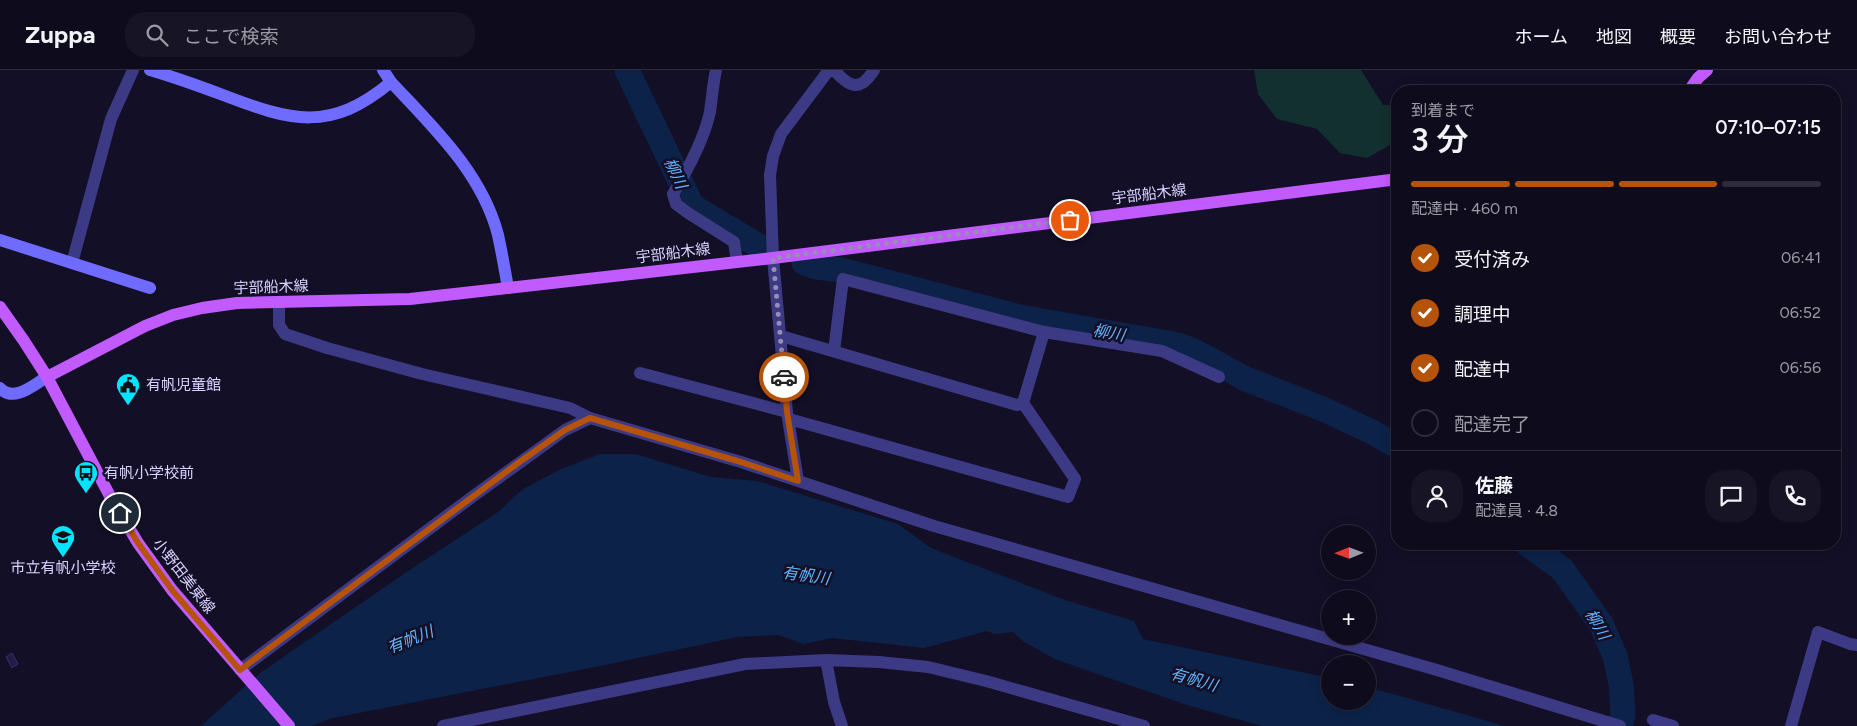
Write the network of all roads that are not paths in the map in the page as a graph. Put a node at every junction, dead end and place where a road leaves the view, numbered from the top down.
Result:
1 (133, 70) edge
2 (150, 70) edge
3 (383, 70) edge
4 (716, 70) edge
5 (829, 70) edge
6 (834, 70) edge
7 (874, 70) edge
8 (1707, 70) edge
9 (391, 82) junction
10 (1693, 85) edge
11 (1391, 180) edge
12 (0, 240) edge
13 (773, 258) junction
14 (736, 262) junction
15 (72, 263) junction
16 (150, 288) dead end
17 (508, 288) junction
18 (279, 303) junction
19 (0, 307) edge
20 (1044, 332) junction
21 (781, 336) junction
22 (834, 351) junction
23 (640, 373) dead end
24 (47, 377) junction
25 (1219, 378) dead end
26 (0, 388) edge
27 (1023, 403) junction
28 (788, 416) junction
29 (590, 418) junction
30 (798, 481) junction
31 (1857, 645) edge
32 (826, 660) junction
33 (240, 670) junction
34 (289, 726) edge
35 (443, 726) edge
36 (842, 726) edge
37 (1144, 726) edge
38 (1620, 726) edge
39 (1659, 726) edge
40 (1674, 726) edge
41 (1791, 726) edge

1 - 15 street
2 - 9 street
3 - 9 street
4 - 14 street
5 - 13 street
6 - 7 street
8 - 10 main road
9 - 17 street
11 - 13 main road, 宇部船木線
12 - 15 street
13 - 14 main road, 宇部船木線
13 - 21 street
14 - 17 main road, 宇部船木線
15 - 16 street
17 - 18 main road, 宇部船木線
18 - 24 main road, 宇部船木線
18 - 29 street
19 - 24 main road
20 - 22 street
20 - 25 street
20 - 27 street
21 - 22 street
21 - 28 street
22 - 27 street
23 - 28 street
24 - 26 street
24 - 33 main road, 小野田美東線
27 - 28 street
28 - 30 street
29 - 30 street
29 - 33 street
30 - 38 street
31 - 41 street
32 - 35 street
32 - 36 street
32 - 37 street
33 - 34 main road, 小野田美東線
39 - 40 street

